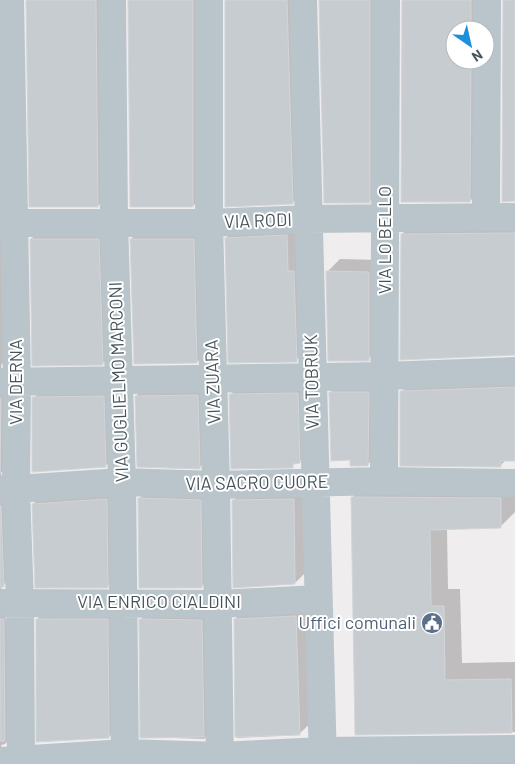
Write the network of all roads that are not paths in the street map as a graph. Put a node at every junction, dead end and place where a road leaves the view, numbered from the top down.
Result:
1 (10, 0) edge
2 (112, 0) edge
3 (209, 0) edge
4 (303, 0) edge
5 (386, 0) edge
6 (487, 0) edge
7 (515, 216) edge
8 (486, 217) junction
9 (385, 218) junction
10 (308, 219) junction
11 (7, 222) edge
12 (114, 222) junction
13 (209, 223) junction
14 (515, 371) edge
15 (384, 376) junction
16 (312, 377) junction
17 (212, 378) junction
18 (119, 380) junction
19 (8, 382) edge
20 (384, 481) junction
21 (122, 482) junction
22 (315, 482) junction
23 (515, 483) edge
24 (216, 485) junction
25 (8, 489) edge
26 (318, 599) junction
27 (10, 603) edge
28 (123, 603) junction
29 (218, 604) junction
30 (515, 749) edge
31 (322, 758) edge
32 (125, 759) edge
33 (220, 760) edge
34 (14, 762) edge

1 - 11 street, VIA DERNA
2 - 12 street, VIA GUGLIELMO MARCONI
3 - 13 street, VIA ZUARA
4 - 10 street, VIA TOBRUK
5 - 9 street, VIA LO BELLO
6 - 8 street
7 - 8 street, VIA RODI
8 - 9 street, VIA RODI
9 - 10 street, VIA RODI
9 - 15 street, VIA LO BELLO
10 - 13 street, VIA RODI
10 - 16 street, VIA TOBRUK
11 - 12 street, VIA RODI
11 - 19 street, VIA DERNA
12 - 13 street, VIA RODI
12 - 18 street, VIA GUGLIELMO MARCONI
13 - 17 street, VIA ZUARA
14 - 15 street
15 - 16 street
15 - 20 street, VIA LO BELLO
16 - 17 street
16 - 22 street, VIA TOBRUK
17 - 18 street
17 - 24 street, VIA ZUARA
18 - 19 street
18 - 21 street, VIA GUGLIELMO MARCONI
19 - 25 street, VIA DERNA
20 - 22 street, VIA SACRO CUORE
20 - 23 street, VIA SACRO CUORE
21 - 24 street, VIA SACRO CUORE
21 - 25 street, VIA SACRO CUORE
21 - 28 street, VIA GUGLIELMO MARCONI
22 - 24 street, VIA SACRO CUORE
22 - 26 street, VIA TOBRUK
24 - 29 street, VIA ZUARA
25 - 27 street, VIA DERNA
26 - 29 street, VIA ENRICO CIALDINI
26 - 31 street, VIA TOBRUK
27 - 28 street, VIA ENRICO CIALDINI
27 - 34 street, VIA DERNA
28 - 29 street, VIA ENRICO CIALDINI
28 - 32 street, VIA GUGLIELMO MARCONI
29 - 33 street, VIA ZUARA
30 - 31 street
31 - 33 street
32 - 33 street
32 - 34 street

